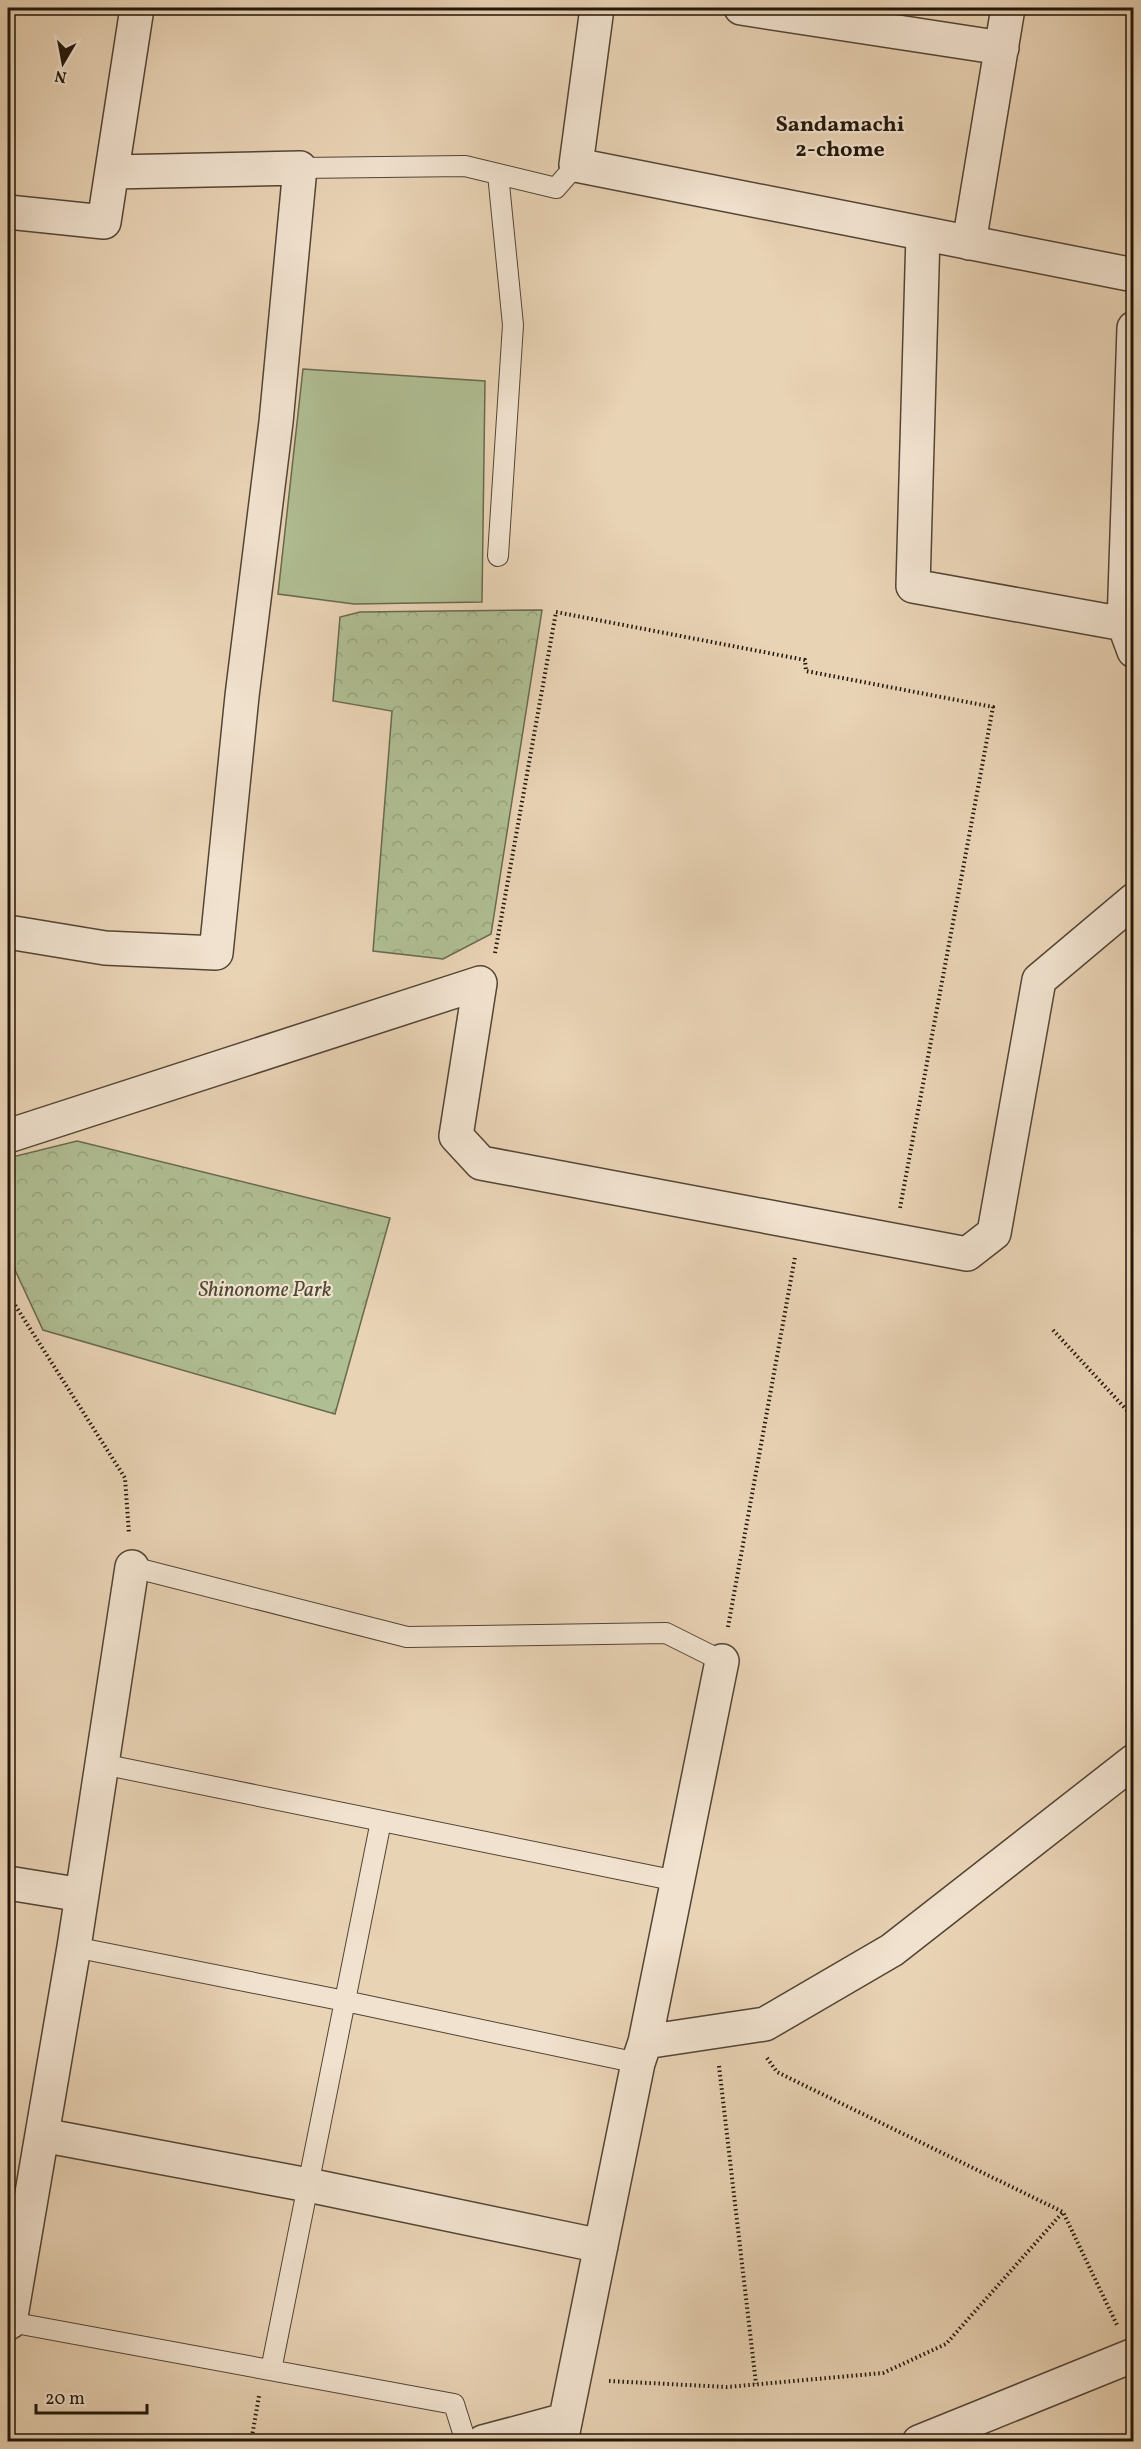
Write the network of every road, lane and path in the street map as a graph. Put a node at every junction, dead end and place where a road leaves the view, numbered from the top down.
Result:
1 (136, 8) edge
2 (597, 8) edge
3 (741, 8) edge
4 (1008, 8) edge
5 (829, 14) edge
6 (1002, 48) junction
7 (576, 165) junction
8 (300, 168) junction
9 (112, 172) junction
10 (498, 174) junction
11 (8, 212) edge
12 (922, 234) junction
13 (969, 243) junction
14 (1134, 275) edge
15 (1134, 328) edge
16 (1131, 499) edge
17 (498, 556) dead end
18 (1129, 638) edge
19 (1134, 900) edge
20 (8, 932) edge
21 (480, 983) junction
22 (8, 1137) edge
23 (801, 1224) junction
24 (894, 1241) junction
25 (8, 1294) edge
26 (1053, 1330) dead end
27 (1134, 1418) edge
28 (132, 1567) junction
29 (722, 1661) junction
30 (1134, 1761) edge
31 (102, 1764) junction
32 (381, 1821) junction
33 (677, 1881) junction
34 (8, 1883) edge
35 (81, 1895) junction
36 (74, 1947) junction
37 (345, 2001) junction
38 (731, 2030) junction
39 (642, 2053) junction
40 (42, 2135) junction
41 (308, 2185) junction
42 (1063, 2212) junction
43 (601, 2246) junction
44 (9, 2329) edge
45 (1132, 2355) edge
46 (267, 2369) junction
47 (574, 2379) junction
48 (756, 2384) junction
49 (563, 2431) edge
50 (251, 2442) edge
51 (466, 2442) edge
52 (483, 2442) edge
53 (919, 2442) edge

1 - 9 street
2 - 7 street
3 - 5 street
4 - 6 street
5 - 6 street
6 - 13 street
7 - 10 lane
7 - 12 street
8 - 9 street
8 - 10 lane
8 - 20 street
9 - 11 street
10 - 17 lane
12 - 13 street
12 - 18 street
13 - 14 street
15 - 16 street
16 - 18 street
19 - 24 street
21 - 22 street
21 - 23 street
21 - 24 path
23 - 24 street
23 - 29 path
25 - 28 path
26 - 27 path
28 - 29 lane
28 - 31 street
29 - 33 street
30 - 38 street
31 - 32 lane
31 - 35 street
32 - 33 lane
32 - 37 lane
33 - 39 street
34 - 35 street
35 - 36 street
36 - 37 lane
36 - 40 street
37 - 39 lane
37 - 41 lane
38 - 39 street
38 - 42 path
38 - 48 path
39 - 43 street
40 - 41 street
40 - 44 street
41 - 43 street
41 - 46 lane
42 - 45 path
42 - 48 path
43 - 47 street
44 - 46 lane
45 - 53 street
46 - 50 path
46 - 51 lane
47 - 48 path
47 - 49 street
49 - 52 street

